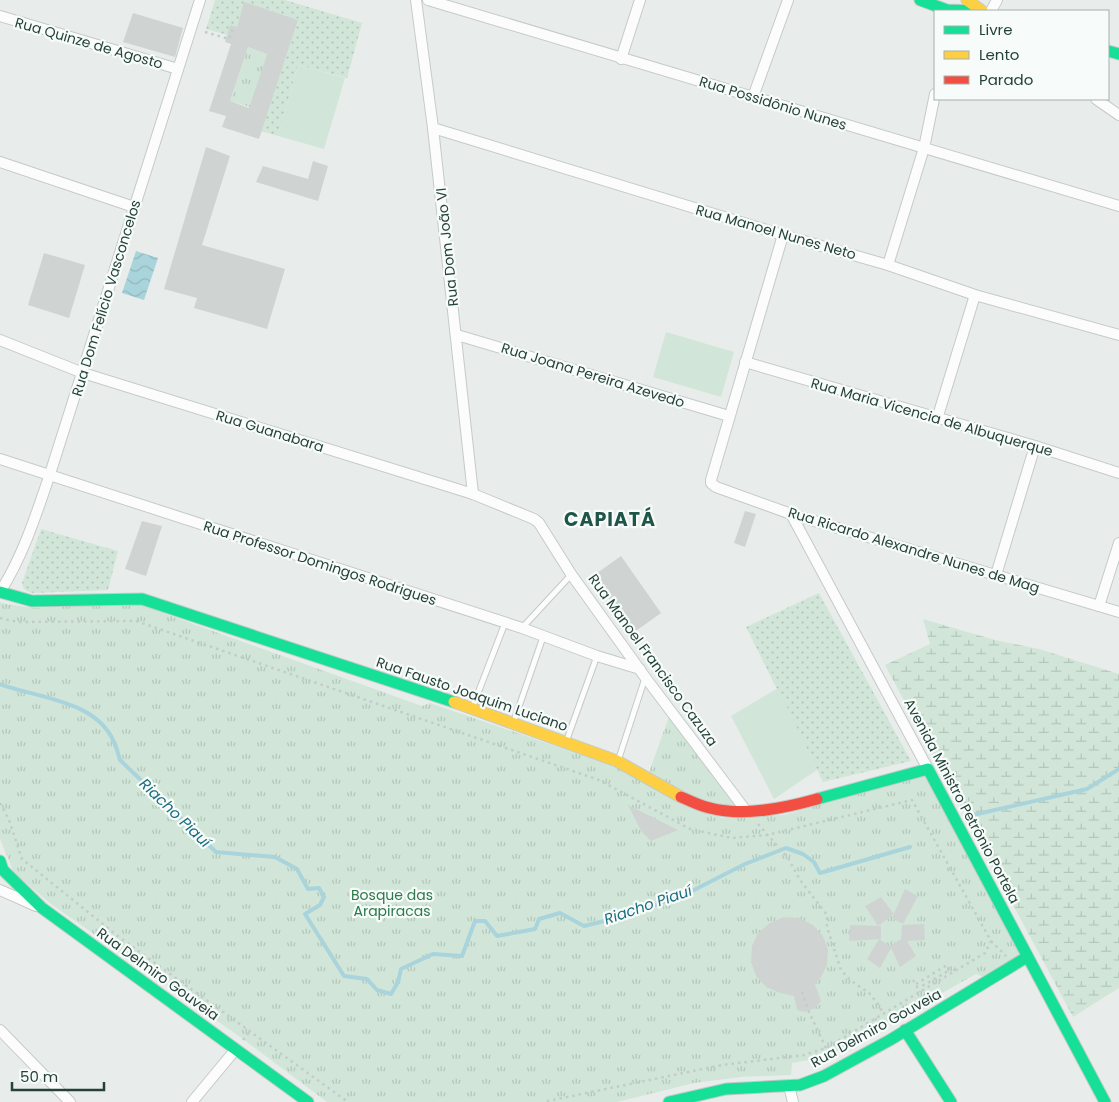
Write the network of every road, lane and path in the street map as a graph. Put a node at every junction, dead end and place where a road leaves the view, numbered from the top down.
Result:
1 (200, 0) edge
2 (416, 0) edge
3 (428, 0) edge
4 (640, 0) edge
5 (788, 0) edge
6 (920, 0) edge
7 (967, 0) edge
8 (947, 7) edge
9 (973, 10) edge
10 (981, 10) edge
11 (0, 16) edge
12 (233, 28) dead end
13 (205, 32) dead end
14 (621, 58) junction
15 (178, 69) junction
16 (753, 97) junction
17 (934, 99) edge
18 (1097, 100) edge
19 (1119, 115) edge
20 (433, 128) junction
21 (924, 148) junction
22 (0, 162) edge
23 (1119, 206) edge
24 (134, 207) junction
25 (782, 235) junction
26 (888, 265) junction
27 (975, 295) junction
28 (457, 335) junction
29 (1119, 335) edge
30 (0, 340) edge
31 (745, 362) junction
32 (83, 373) junction
33 (729, 416) junction
34 (937, 418) junction
35 (1035, 446) junction
36 (0, 459) edge
37 (1119, 473) edge
38 (50, 474) junction
39 (473, 494) junction
40 (791, 514) junction
41 (539, 523) joint
42 (1119, 543) edge
43 (571, 574) junction
44 (996, 575) junction
45 (0, 592) edge
46 (1099, 606) junction
47 (1119, 612) edge
48 (0, 618) edge
49 (505, 624) junction
50 (522, 628) junction
51 (543, 637) junction
52 (597, 656) junction
53 (643, 673) junction
54 (472, 708) junction
55 (513, 724) junction
56 (566, 742) junction
57 (618, 761) junction
58 (928, 769) junction
59 (0, 803) edge
60 (747, 812) junction
61 (767, 835) junction
62 (0, 861) edge
63 (0, 890) edge
64 (42, 908) junction
65 (992, 941) junction
66 (1027, 956) junction
67 (1014, 964) junction
68 (913, 980) dead end
69 (916, 984) junction
70 (924, 989) junction
71 (802, 992) dead end
72 (920, 992) junction
73 (883, 1013) junction
74 (0, 1030) edge
75 (906, 1030) junction
76 (826, 1048) junction
77 (236, 1049) junction
78 (788, 1086) junction
79 (693, 1099) edge
80 (64, 1100) edge
81 (192, 1102) edge
82 (308, 1102) edge
83 (348, 1102) edge
84 (543, 1102) edge
85 (669, 1102) edge
86 (793, 1102) edge
87 (951, 1102) edge
88 (1105, 1102) edge

1 - 15 street, Rua Dom Felício Vasconcelos
2 - 20 street, Rua Dom João VI
3 - 14 street, Rua Possidônio Nunes
4 - 14 street
5 - 16 street
6 - 8 street
7 - 10 street
8 - 9 street
11 - 15 street, Rua Quinze de Agosto
12 - 13 path
14 - 16 street, Rua Possidônio Nunes
15 - 24 street, Rua Dom Felício Vasconcelos
16 - 21 street, Rua Possidônio Nunes
17 - 21 street
18 - 19 street
20 - 25 street, Rua Manoel Nunes Neto
20 - 28 street, Rua Dom João VI
21 - 23 street, Rua Possidônio Nunes
21 - 26 street
22 - 24 street
24 - 32 street, Rua Dom Felício Vasconcelos
25 - 26 street, Rua Manoel Nunes Neto
25 - 31 street
26 - 27 street, Rua Manoel Nunes Neto
27 - 29 street, Rua Manoel Nunes Neto
27 - 34 street
28 - 33 street, Rua Joana Pereira Azevedo
28 - 39 street, Rua Dom João VI
30 - 32 street, Rua Guanabara
31 - 33 street
31 - 34 street, Rua Maria Vicencia de Albuquerque
32 - 38 street, Rua Dom Felício Vasconcelos
32 - 39 street, Rua Guanabara
33 - 40 street, Rua Ricardo Alexandre Nunes de Mag
34 - 35 street, Rua Maria Vicencia de Albuquerque
35 - 37 street, Rua Maria Vicencia de Albuquerque
35 - 44 street
36 - 38 street, Rua Professor Domingos Rodrigues
38 - 45 street, Rua Dom Felício Vasconcelos
38 - 49 street, Rua Professor Domingos Rodrigues
39 - 41 street, Rua Guanabara
40 - 44 street, Rua Ricardo Alexandre Nunes de Mag
40 - 58 street, Avenida Ministro Petrônio Portela
41 - 43 street, Rua Manoel Francisco Cazuza
42 - 46 street
43 - 50 lane
43 - 53 street, Rua Manoel Francisco Cazuza
44 - 46 street, Rua Ricardo Alexandre Nunes de Mag
45 - 54 street, Rua Fausto Joaquim Luciano
46 - 47 street, Rua Ricardo Alexandre Nunes de Mag
48 - 61 path
49 - 50 street, Rua Professor Domingos Rodrigues
49 - 54 lane
50 - 51 street, Rua Professor Domingos Rodrigues
51 - 52 street, Rua Professor Domingos Rodrigues
51 - 55 lane
52 - 53 street, Rua Professor Domingos Rodrigues
52 - 56 lane
53 - 57 lane
53 - 60 street, Rua Manoel Francisco Cazuza
54 - 55 street, Rua Fausto Joaquim Luciano
55 - 56 street, Rua Fausto Joaquim Luciano
56 - 57 street, Rua Fausto Joaquim Luciano
57 - 60 street, Rua Fausto Joaquim Luciano
58 - 60 street, Rua Fausto Joaquim Luciano
58 - 66 street, Avenida Ministro Petrônio Portela
59 - 83 path
61 - 65 path
61 - 73 path
62 - 64 street, Rua Delmiro Gouveia
63 - 64 street
64 - 77 street, Rua Delmiro Gouveia
65 - 67 path
65 - 70 path
66 - 67 street, Rua Delmiro Gouveia
66 - 88 street, Avenida Ministro Petrônio Portela
67 - 75 street, Rua Delmiro Gouveia
68 - 69 path
69 - 70 path
69 - 72 path
70 - 72 path
71 - 76 path
72 - 73 path
73 - 76 path
74 - 80 street
75 - 78 street, Rua Delmiro Gouveia
75 - 87 street
76 - 84 path
77 - 81 street
77 - 82 street, Rua Delmiro Gouveia
78 - 79 street, Rua Delmiro Gouveia
78 - 86 street
79 - 85 street, Rua Delmiro Gouveia

